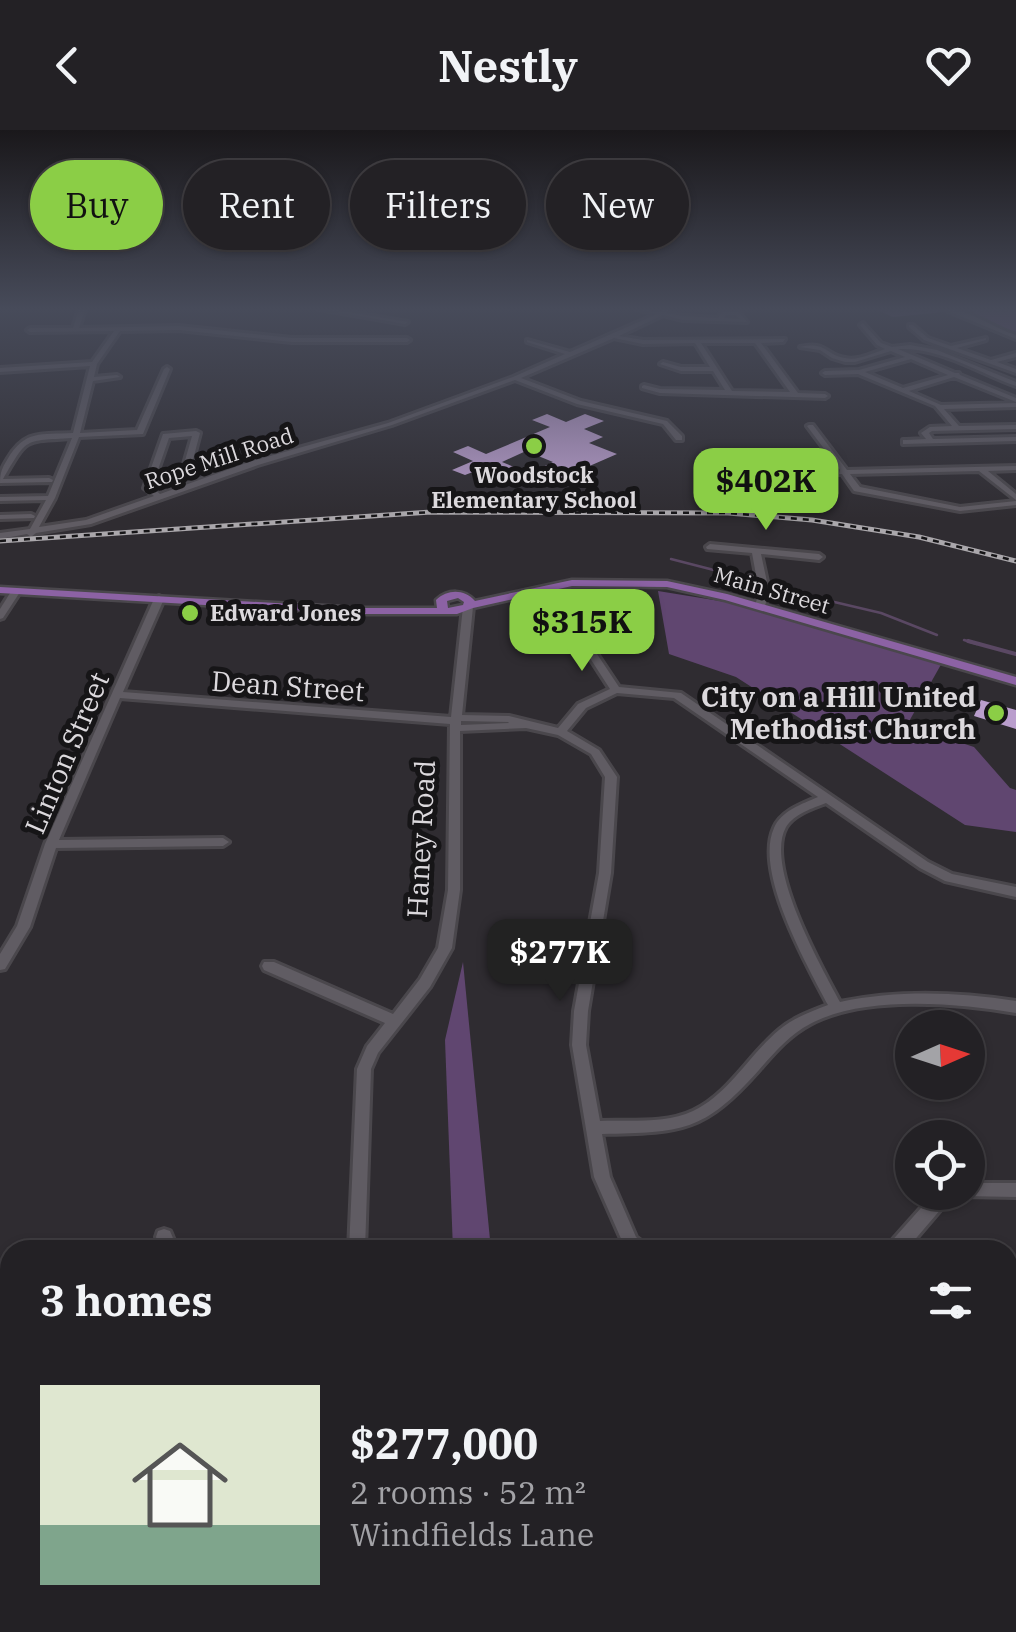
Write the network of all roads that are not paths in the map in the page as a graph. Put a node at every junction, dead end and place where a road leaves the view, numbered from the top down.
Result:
1 (91, 379) edge
2 (163, 379) edge
3 (512, 379) edge
4 (518, 379) edge
5 (722, 379) edge
6 (784, 379) edge
7 (875, 379) edge
8 (941, 379) edge
9 (968, 379) edge
10 (644, 387) dead end
11 (902, 391) junction
12 (731, 394) junction
13 (794, 394) junction
14 (826, 396) dead end
15 (1016, 402) edge
16 (939, 407) junction
17 (811, 426) dead end
18 (1016, 426) edge
19 (958, 428) junction
20 (76, 436) junction
21 (679, 438) dead end
22 (1016, 440) edge
23 (906, 442) dead end
24 (931, 442) junction
25 (1016, 468) edge
26 (981, 469) junction
27 (186, 471) junction
28 (842, 472) junction
29 (0, 480) edge
30 (49, 480) dead end
31 (201, 481) junction
32 (190, 484) junction
33 (158, 495) junction
34 (0, 498) edge
35 (51, 498) junction
36 (1016, 501) edge
37 (0, 516) edge
38 (31, 516) dead end
39 (30, 534) junction
40 (0, 536) edge
41 (710, 547) dead end
42 (756, 551) junction
43 (818, 557) dead end
44 (0, 590) edge
45 (16, 592) junction
46 (160, 598) junction
47 (467, 603) junction
48 (445, 606) junction
49 (760, 606) junction
50 (0, 616) edge
51 (580, 635) dead end
52 (463, 646) junction
53 (1016, 681) edge
54 (616, 690) junction
55 (116, 696) junction
56 (456, 722) junction
57 (561, 732) junction
58 (824, 799) junction
59 (223, 842) dead end
60 (51, 844) junction
61 (1016, 892) edge
62 (0, 965) edge
63 (269, 966) dead end
64 (1016, 1007) edge
65 (836, 1008) junction
66 (394, 1020) junction
67 (593, 1128) junction
68 (985, 1189) edge
69 (1016, 1190) edge
70 (930, 1210) edge
71 (358, 1240) edge
72 (629, 1240) edge
73 (904, 1240) edge

1 - 20 street
2 - 20 street
3 - 31 street, Rope Mill Road
4 - 21 street
5 - 12 street
6 - 13 street
7 - 11 street
8 - 11 street
9 - 15 street
10 - 12 street
11 - 16 street
12 - 13 street
13 - 14 street
15 - 16 street
16 - 19 street
17 - 28 street
18 - 19 street
19 - 24 street
20 - 29 street
20 - 35 street
22 - 24 street
23 - 24 street
25 - 26 street
26 - 28 street
26 - 36 street
27 - 31 street
27 - 32 street
27 - 33 street
28 - 36 street
29 - 30 street
31 - 32 street, Rope Mill Road
32 - 33 street, Rope Mill Road
33 - 39 street, Rope Mill Road
34 - 35 street
35 - 39 street
37 - 38 street
39 - 40 street, Rope Mill Road
41 - 42 street
42 - 43 street
42 - 49 street
44 - 45 main road, Main Street
45 - 46 main road, Main Street
45 - 50 street
46 - 48 main road, Main Street
46 - 55 street, Linton Street
47 - 48 main road, Main Street
47 - 49 main road, Main Street
47 - 52 street, Haney Road
48 - 52 street, Haney Road
49 - 53 main road, Main Street
51 - 54 street
52 - 56 street, Haney Road
54 - 57 street
54 - 58 street
55 - 56 street, Dean Street
55 - 60 street, Linton Street
56 - 57 street, Dean Street
56 - 66 street, Haney Road
57 - 67 street
58 - 61 street
58 - 65 street
59 - 60 street
60 - 62 street, Linton Street
63 - 66 street
64 - 65 street
65 - 67 street
66 - 71 street, Haney Road
67 - 72 street
68 - 69 street
70 - 73 street

